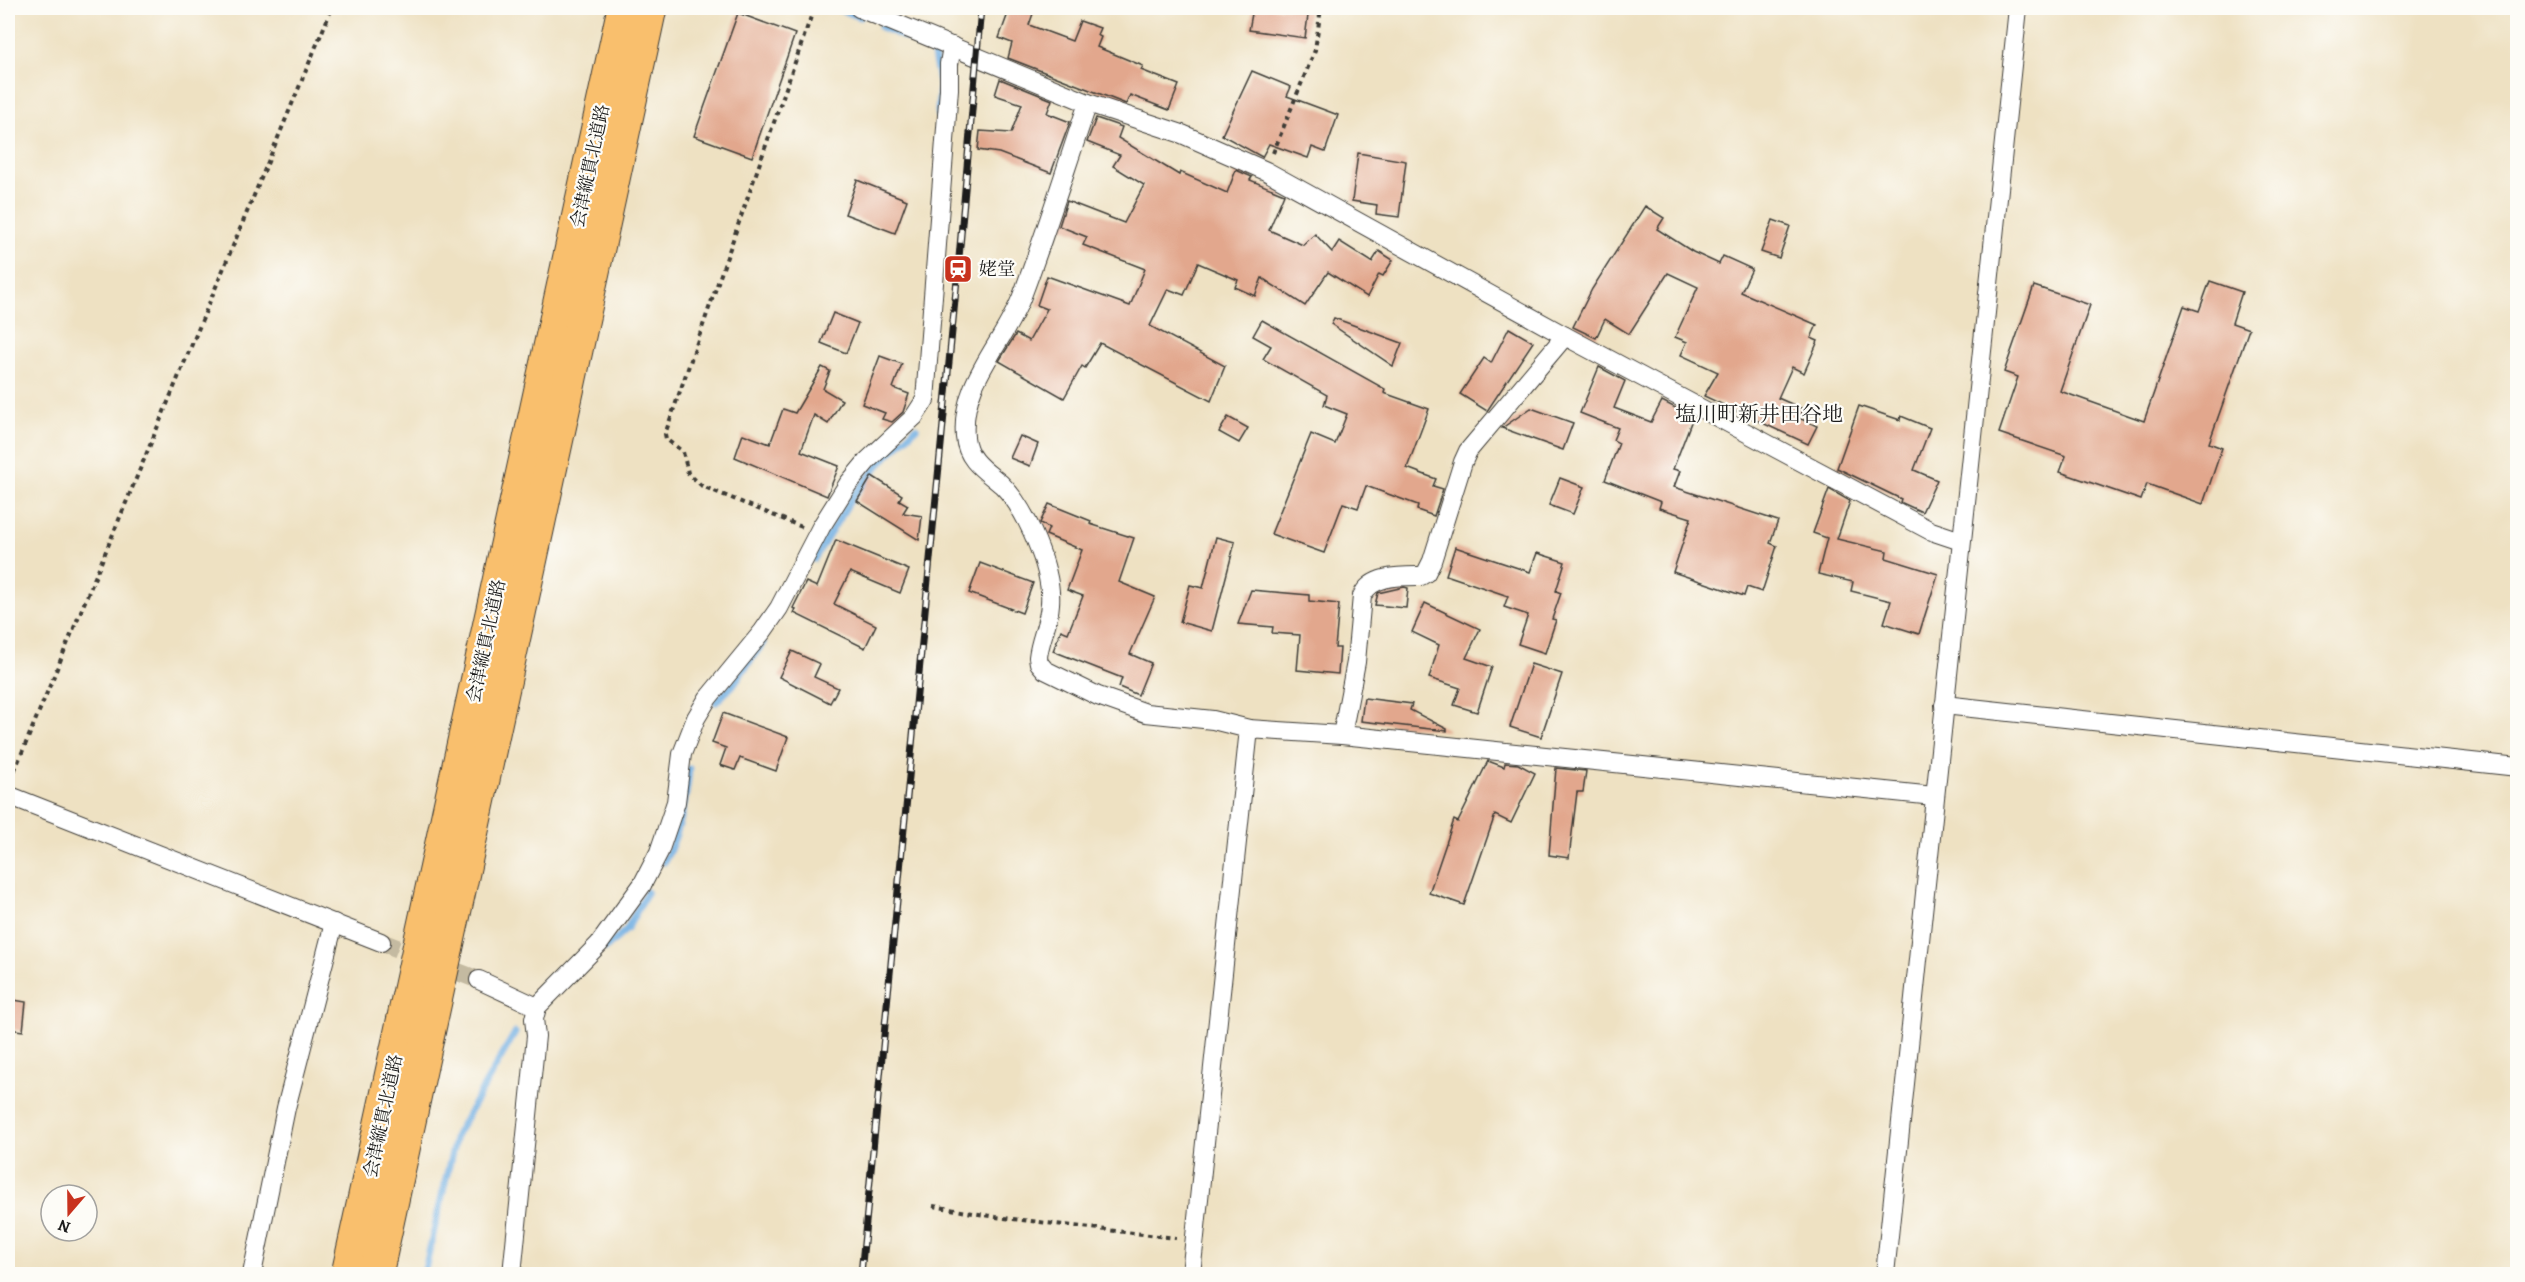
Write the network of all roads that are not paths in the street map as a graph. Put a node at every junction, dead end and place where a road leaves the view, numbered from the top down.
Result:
1 (624, 8) edge
2 (650, 8) edge
3 (859, 8) edge
4 (2018, 8) edge
5 (952, 46) junction
6 (1088, 103) junction
7 (1565, 336) junction
8 (1961, 541) junction
9 (1944, 705) junction
10 (1249, 729) junction
11 (1342, 735) junction
12 (2517, 767) edge
13 (8, 795) edge
14 (1934, 796) junction
15 (334, 923) junction
16 (381, 942) tunnel mouth
17 (479, 980) tunnel mouth
18 (537, 1007) junction
19 (252, 1275) edge
20 (348, 1275) edge
21 (376, 1275) edge
22 (512, 1275) edge
23 (1191, 1275) edge
24 (1885, 1275) edge

1 - 20 highway, 会津縦貫北道路
2 - 21 highway, 会津縦貫北道路
3 - 5 street
4 - 8 street
5 - 6 street
5 - 18 street
6 - 7 street
6 - 10 street
7 - 8 street
7 - 11 street
8 - 9 street
9 - 12 street
9 - 14 street
10 - 11 street
10 - 23 street
11 - 14 street
13 - 15 street
14 - 24 street
15 - 16 street
15 - 19 street
17 - 18 street
18 - 22 street

